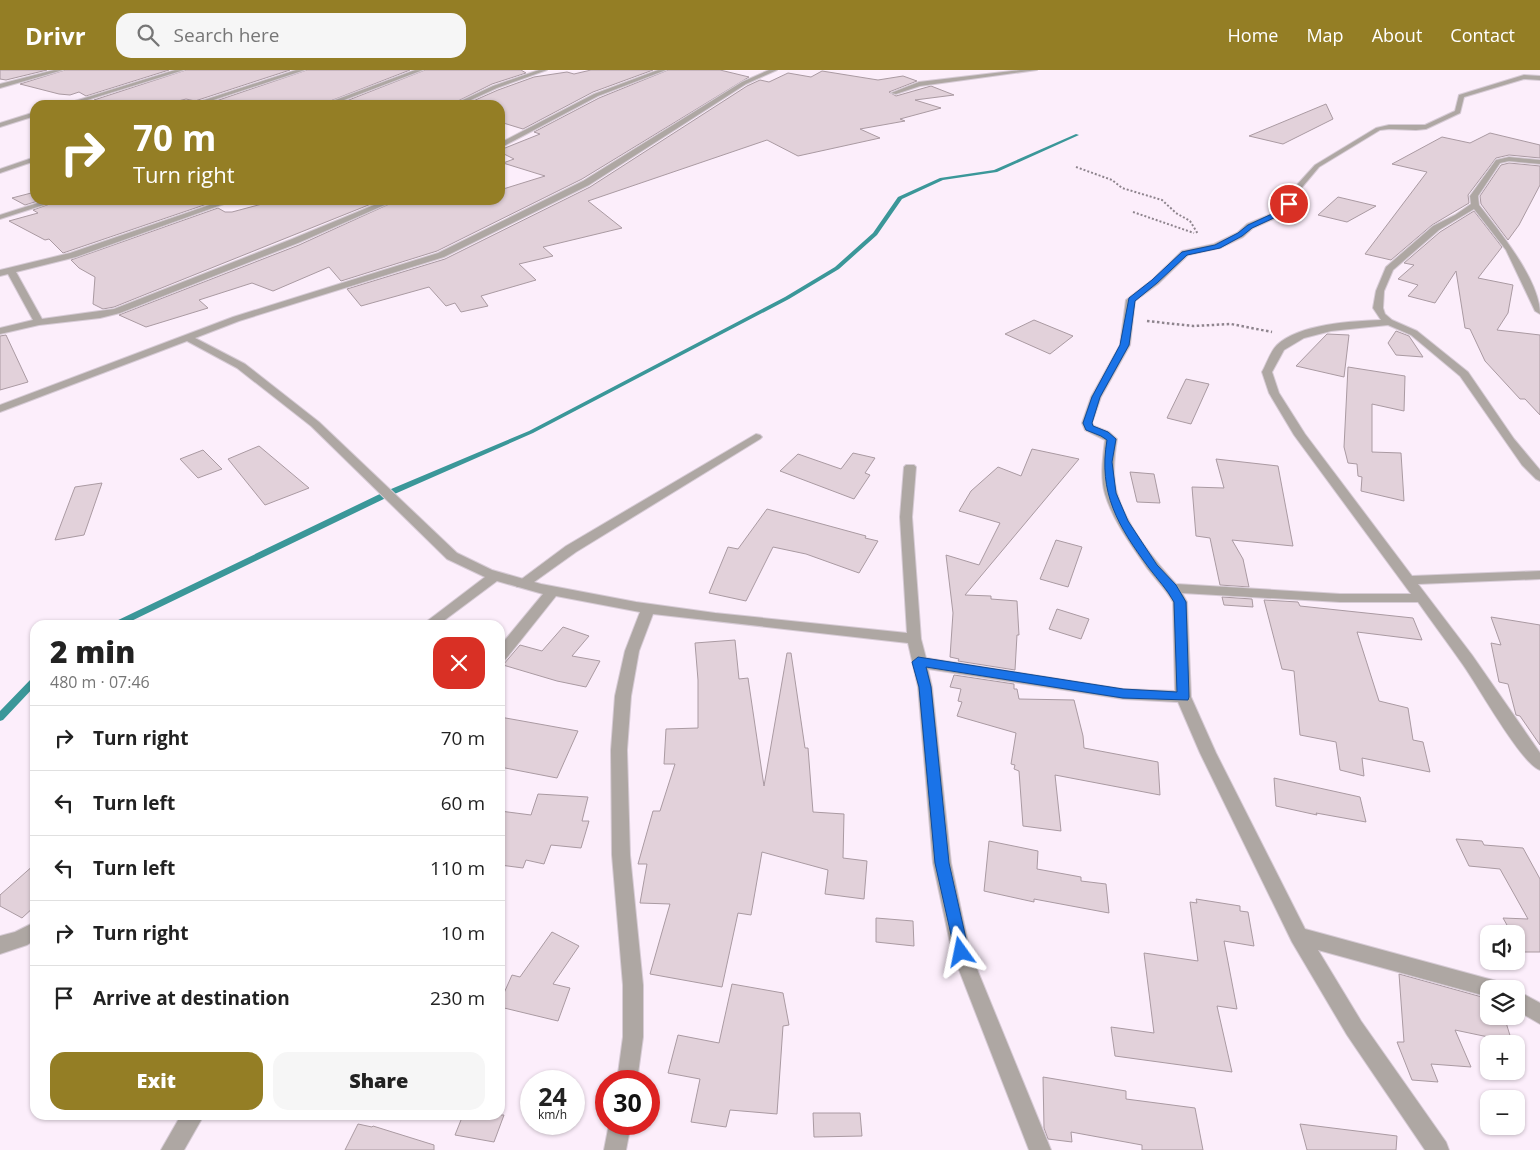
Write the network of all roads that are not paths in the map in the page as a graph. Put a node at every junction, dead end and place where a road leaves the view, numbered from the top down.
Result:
1 (60, 70) edge
2 (181, 70) edge
3 (302, 70) edge
4 (420, 70) edge
5 (544, 70) edge
6 (663, 70) edge
7 (774, 70) edge
8 (1034, 70) edge
9 (1540, 78) edge
10 (0, 86) edge
11 (894, 93) dead end
12 (82, 100) edge
13 (208, 100) edge
14 (339, 100) edge
15 (467, 100) edge
16 (30, 116) edge
17 (0, 125) edge
18 (505, 143) edge
19 (30, 161) edge
20 (1540, 162) edge
21 (0, 170) edge
22 (39, 205) edge
23 (217, 205) edge
24 (380, 205) edge
25 (1475, 205) junction
26 (0, 217) edge
27 (11, 271) junction
28 (0, 273) edge
29 (1540, 311) edge
30 (39, 322) junction
31 (1388, 322) junction
32 (0, 331) edge
33 (188, 338) junction
34 (0, 409) edge
35 (756, 437) dead end
36 (910, 467) dead end
37 (1540, 477) edge
38 (1540, 575) edge
39 (494, 577) junction
40 (1407, 580) junction
41 (522, 584) junction
42 (1172, 588) junction
43 (553, 591) junction
44 (1420, 598) junction
45 (648, 609) junction
46 (436, 620) edge
47 (914, 639) junction
48 (505, 650) edge
49 (918, 662) junction
50 (1183, 697) junction
51 (1540, 764) edge
52 (30, 933) edge
53 (1299, 936) junction
54 (0, 945) edge
55 (1480, 985) edge
56 (1525, 1005) edge
57 (1540, 1014) edge
58 (628, 1070) edge
59 (190, 1120) edge
60 (618, 1135) edge
61 (172, 1150) edge
62 (616, 1150) edge
63 (1040, 1150) edge
64 (1438, 1150) edge

1 - 10 street
2 - 12 street
3 - 13 street
4 - 14 street
5 - 15 street
6 - 18 street
7 - 33 street
8 - 11 street
9 - 42 street
16 - 17 street
19 - 21 street
20 - 25 street
22 - 26 street
23 - 27 street
24 - 30 street
25 - 29 street
25 - 31 street
27 - 28 street
27 - 30 street
30 - 32 street
31 - 37 street
31 - 40 street
33 - 34 street
33 - 39 street
35 - 41 street
36 - 47 street
38 - 40 street
39 - 41 street
39 - 46 street
40 - 44 street
41 - 43 street
42 - 44 street
42 - 50 street
43 - 45 street
43 - 48 street
44 - 51 street
45 - 47 street
45 - 58 street
47 - 49 street
49 - 50 street
49 - 63 street
50 - 53 street
52 - 54 street
53 - 55 street
53 - 64 street
56 - 57 street
59 - 61 street
60 - 62 street

